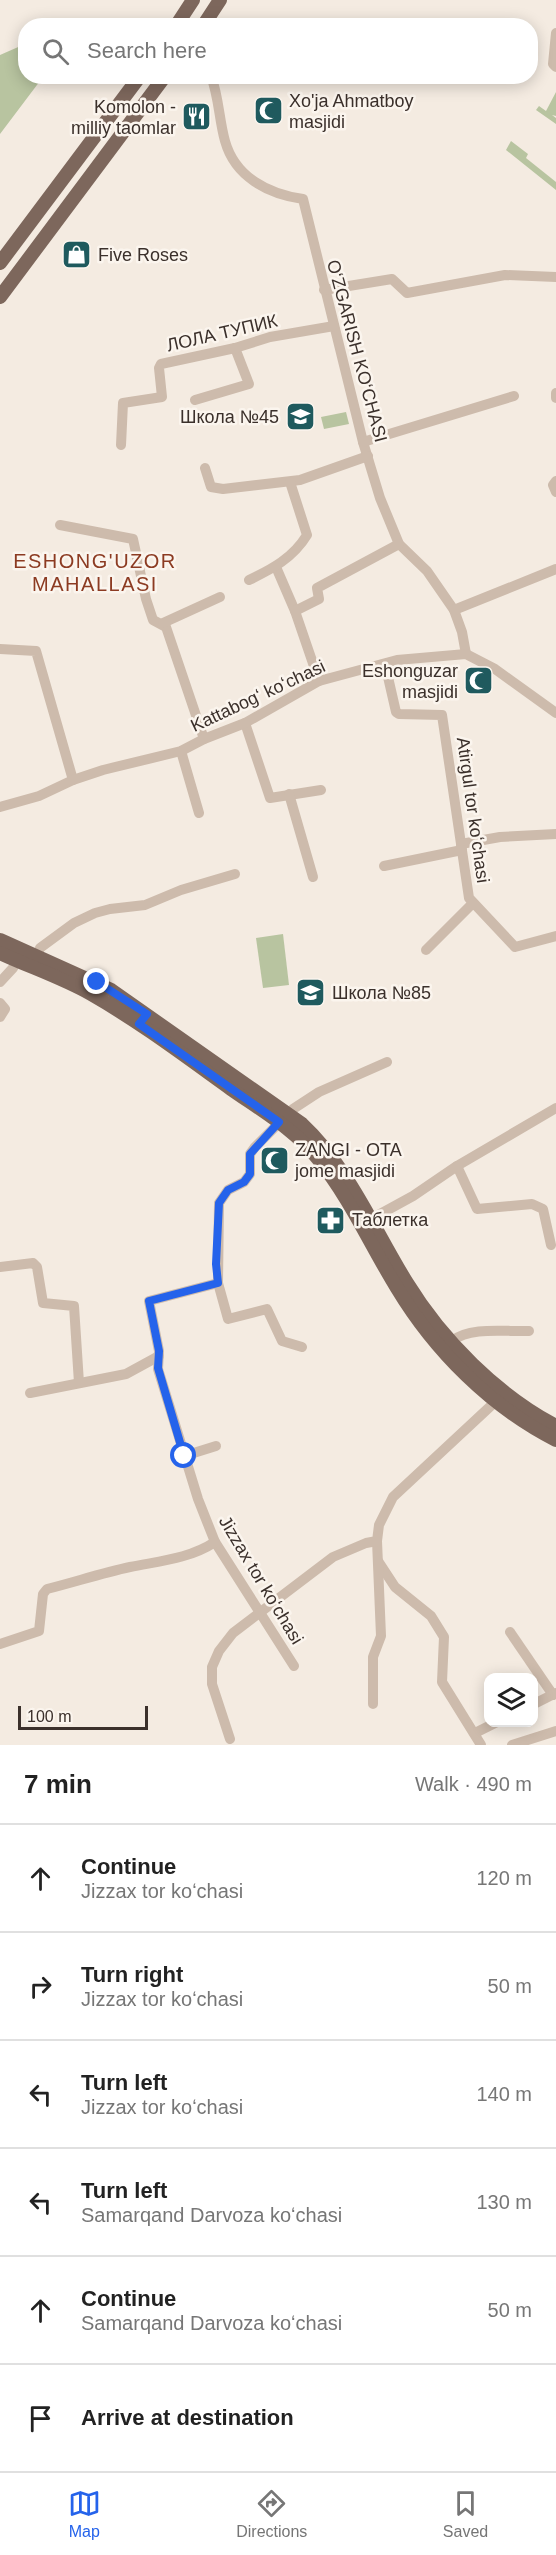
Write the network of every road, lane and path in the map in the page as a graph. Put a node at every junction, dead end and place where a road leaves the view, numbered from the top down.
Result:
1 (192, 0) edge
2 (220, 0) edge
3 (181, 18) edge
4 (208, 18) edge
5 (556, 33) edge
6 (556, 67) edge
7 (134, 84) edge
8 (159, 84) edge
9 (214, 84) edge
10 (0, 262) edge
11 (556, 277) edge
12 (324, 290) junction
13 (0, 297) edge
14 (334, 326) junction
15 (235, 348) junction
16 (556, 393) edge
17 (514, 396) dead end
18 (556, 398) edge
19 (195, 400) dead end
20 (363, 442) junction
21 (122, 445) dead end
22 (368, 456) junction
23 (205, 468) dead end
24 (556, 481) edge
25 (290, 482) junction
26 (556, 492) edge
27 (60, 525) dead end
28 (399, 544) junction
29 (276, 567) junction
30 (556, 569) edge
31 (249, 580) dead end
32 (220, 597) dead end
33 (454, 610) junction
34 (295, 611) junction
35 (163, 623) junction
36 (0, 649) edge
37 (466, 654) junction
38 (385, 664) junction
39 (319, 681) junction
40 (556, 713) edge
41 (245, 723) junction
42 (204, 739) junction
43 (181, 752) junction
44 (73, 780) junction
45 (321, 790) dead end
46 (289, 794) junction
47 (0, 807) edge
48 (199, 813) dead end
49 (556, 834) edge
50 (462, 847) junction
51 (384, 866) dead end
52 (236, 874) dead end
53 (313, 877) dead end
54 (473, 903) junction
55 (556, 936) edge
56 (0, 940) edge
57 (426, 950) dead end
58 (0, 953) edge
59 (37, 956) junction
60 (16, 961) junction
61 (0, 982) edge
62 (0, 1002) edge
63 (0, 1017) edge
64 (143, 1019) junction
65 (387, 1062) dead end
66 (556, 1108) edge
67 (283, 1118) junction
68 (457, 1166) junction
69 (371, 1219) junction
70 (551, 1245) dead end
71 (0, 1268) edge
72 (218, 1283) junction
73 (529, 1331) dead end
74 (452, 1341) junction
75 (302, 1347) dead end
76 (159, 1356) junction
77 (79, 1383) junction
78 (30, 1393) dead end
79 (495, 1402) junction
80 (556, 1426) edge
81 (556, 1440) edge
82 (216, 1446) dead end
83 (184, 1456) junction
84 (377, 1541) junction
85 (215, 1542) junction
86 (378, 1561) junction
87 (259, 1614) junction
88 (510, 1632) dead end
89 (0, 1644) edge
90 (294, 1666) dead end
91 (554, 1694) edge
92 (538, 1702) edge
93 (373, 1704) dead end
94 (487, 1727) edge
95 (556, 1731) edge
96 (475, 1733) junction
97 (230, 1739) dead end
98 (516, 1744) edge
99 (481, 1745) edge

1 - 3 main road
2 - 4 main road
5 - 6 street
7 - 10 main road
8 - 13 main road
9 - 12 street, O‘ZGARISH KO‘CHASI
11 - 12 street
12 - 14 street, O‘ZGARISH KO‘CHASI
14 - 15 street, ЛОЛА ТУПИК
14 - 20 street, O‘ZGARISH KO‘CHASI
15 - 19 street
15 - 21 street, ЛОЛА ТУПИК
16 - 18 street
17 - 20 street
20 - 22 street, O‘ZGARISH KO‘CHASI
22 - 25 street
22 - 28 street, O‘ZGARISH KO‘CHASI
23 - 25 street
24 - 26 street
25 - 29 street
27 - 35 street
28 - 33 street, O‘ZGARISH KO‘CHASI
28 - 34 street
29 - 31 street
29 - 34 street
30 - 33 street
32 - 35 street
33 - 37 street, O‘ZGARISH KO‘CHASI
34 - 39 street
35 - 42 street
36 - 44 street
37 - 38 street, Kattabogʻ koʻchasi
37 - 40 street
38 - 39 street, Kattabogʻ koʻchasi
38 - 50 street, Atirgul tor koʻchasi
39 - 41 street, Kattabogʻ koʻchasi
41 - 42 street, Kattabogʻ koʻchasi
41 - 46 street
42 - 43 street, Kattabogʻ koʻchasi
43 - 44 street, Kattabogʻ koʻchasi
43 - 48 street
44 - 47 street, Kattabogʻ koʻchasi
45 - 46 street
46 - 53 street
49 - 50 street
50 - 51 street
50 - 54 street, Atirgul tor koʻchasi
52 - 59 street
54 - 55 street, Atirgul tor koʻchasi
54 - 57 street
56 - 59 main road
58 - 60 main road
59 - 64 main road
60 - 61 street
60 - 64 main road
62 - 63 street
64 - 67 main road
65 - 67 street
66 - 68 street
67 - 69 main road
67 - 72 street
67 - 79 main road
68 - 69 street
68 - 70 street
69 - 74 main road
71 - 77 street
72 - 75 street
72 - 76 street, Jizzax tor koʻchasi
73 - 74 street
74 - 80 main road
76 - 77 street
76 - 83 street, Jizzax tor koʻchasi
77 - 78 street
79 - 81 main road
79 - 84 street
82 - 83 street
83 - 85 street, Jizzax tor koʻchasi
84 - 86 street
84 - 87 street
85 - 87 street, Jizzax tor koʻchasi
85 - 89 street
86 - 93 street
86 - 96 street
87 - 90 street, Jizzax tor koʻchasi
87 - 97 street
88 - 91 street
91 - 92 street
94 - 96 street
95 - 98 street
96 - 99 street

